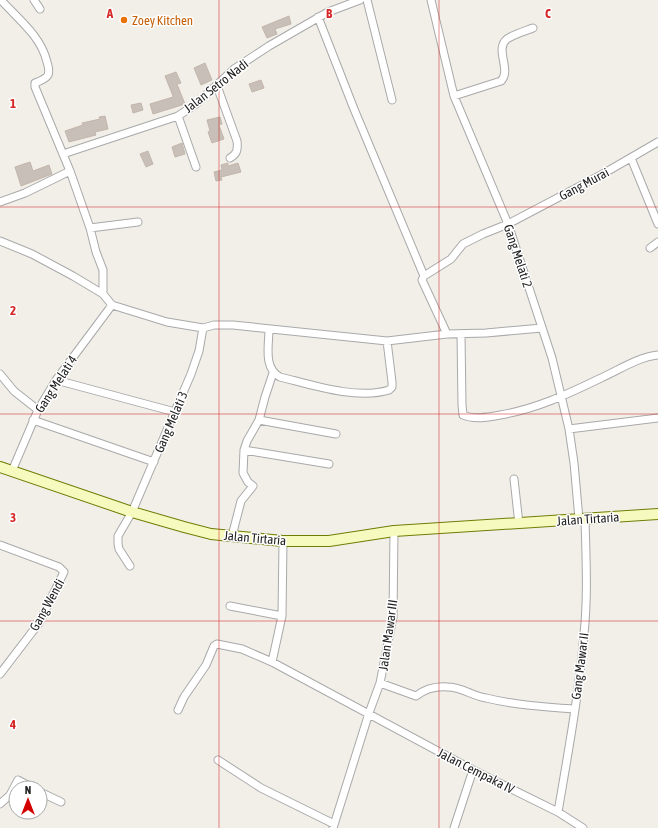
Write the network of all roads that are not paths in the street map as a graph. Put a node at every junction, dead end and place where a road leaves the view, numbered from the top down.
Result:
1 (1, 0) edge
2 (34, 0) edge
3 (360, 0) edge
4 (367, 0) edge
5 (431, 0) edge
6 (342, 3) edge
7 (40, 8) dead end
8 (318, 17) junction
9 (533, 28) dead end
10 (217, 86) junction
11 (454, 96) junction
12 (392, 100) dead end
13 (178, 116) junction
14 (658, 142) edge
15 (63, 154) junction
16 (230, 158) dead end
17 (632, 158) junction
18 (196, 167) dead end
19 (70, 171) junction
20 (0, 202) edge
21 (138, 222) dead end
22 (508, 224) junction
23 (658, 224) edge
24 (90, 228) junction
25 (0, 241) edge
26 (658, 242) edge
27 (650, 248) dead end
28 (424, 276) junction
29 (103, 294) junction
30 (112, 305) junction
31 (203, 328) junction
32 (542, 328) junction
33 (270, 329) junction
34 (447, 334) junction
35 (461, 334) junction
36 (387, 341) junction
37 (658, 355) edge
38 (273, 373) junction
39 (0, 374) edge
40 (56, 380) junction
41 (561, 397) junction
42 (38, 410) junction
43 (175, 412) junction
44 (658, 418) edge
45 (33, 420) junction
46 (259, 420) junction
47 (569, 429) junction
48 (336, 434) dead end
49 (244, 450) junction
50 (154, 462) junction
51 (329, 464) dead end
52 (0, 466) edge
53 (12, 471) junction
54 (514, 479) dead end
55 (132, 512) junction
56 (658, 514) edge
57 (582, 519) junction
58 (519, 524) junction
59 (394, 531) junction
60 (232, 536) junction
61 (283, 541) junction
62 (0, 545) edge
63 (130, 566) dead end
64 (230, 606) dead end
65 (282, 616) junction
66 (272, 662) junction
67 (0, 674) edge
68 (380, 683) junction
69 (575, 709) junction
70 (178, 710) dead end
71 (369, 713) junction
72 (218, 760) dead end
73 (473, 770) junction
74 (8, 796) edge
75 (48, 796) edge
76 (61, 802) dead end
77 (0, 804) edge
78 (558, 812) junction
79 (334, 826) edge
80 (454, 828) edge
81 (583, 828) edge

1 - 15 street
2 - 7 street
3 - 6 street, Jalan Setro Nadi
4 - 12 street
5 - 11 street, Gang Melati 2
6 - 8 street, Jalan Setro Nadi
8 - 10 street, Jalan Setro Nadi
8 - 28 street
9 - 11 street
10 - 13 street, Jalan Setro Nadi
10 - 16 street
11 - 22 street, Gang Melati 2
13 - 15 street, Jalan Setro Nadi
13 - 18 street
14 - 17 street, Gang Murai
15 - 19 street
17 - 22 street, Gang Murai
17 - 23 street
19 - 20 street
19 - 24 street
21 - 24 street
22 - 28 street, Gang Murai
22 - 32 street, Gang Melati 2
24 - 29 street
25 - 29 street
26 - 27 street
28 - 34 street
29 - 30 street
30 - 31 street
30 - 40 street, Gang Melati 4
31 - 33 street
31 - 43 street, Gang Melati 3
32 - 35 street
32 - 41 street, Gang Melati 2
33 - 36 street
33 - 38 street
34 - 35 street
34 - 36 street
35 - 41 street
36 - 38 street
37 - 41 street
38 - 46 street
39 - 42 street
40 - 42 street, Gang Melati 4
40 - 43 street
41 - 47 street, Gang Melati 2
42 - 45 street, Gang Melati 4
43 - 50 street, Gang Melati 3
44 - 47 street
45 - 50 street
45 - 53 street, Gang Melati 4
46 - 48 street
46 - 49 street
47 - 57 street, Gang Melati 2
49 - 51 street
49 - 60 street
50 - 55 street, Gang Melati 3
52 - 53 street, Jalan Tirtaria
53 - 55 street, Jalan Tirtaria
54 - 58 street
55 - 60 street, Jalan Tirtaria
55 - 63 street, Gang Melati 3
56 - 57 street, Jalan Tirtaria
57 - 58 street, Jalan Tirtaria
57 - 69 street, Gang Mawar II
58 - 59 street, Jalan Tirtaria
59 - 61 street, Jalan Tirtaria
59 - 68 street, Jalan Mawar III
60 - 61 street, Jalan Tirtaria
61 - 65 street
62 - 67 street, Gang Wendi
64 - 65 street
65 - 66 street
66 - 70 street, Jalan Cempaka IV
66 - 71 street, Jalan Cempaka IV
68 - 69 street
68 - 71 street, Jalan Mawar III
69 - 78 street, Gang Mawar II
71 - 73 street, Jalan Cempaka IV
71 - 79 street, Jalan Mawar III
72 - 79 street
73 - 78 street, Jalan Cempaka IV
73 - 80 street
74 - 77 street
75 - 76 street
78 - 81 street, Jalan Cempaka IV

